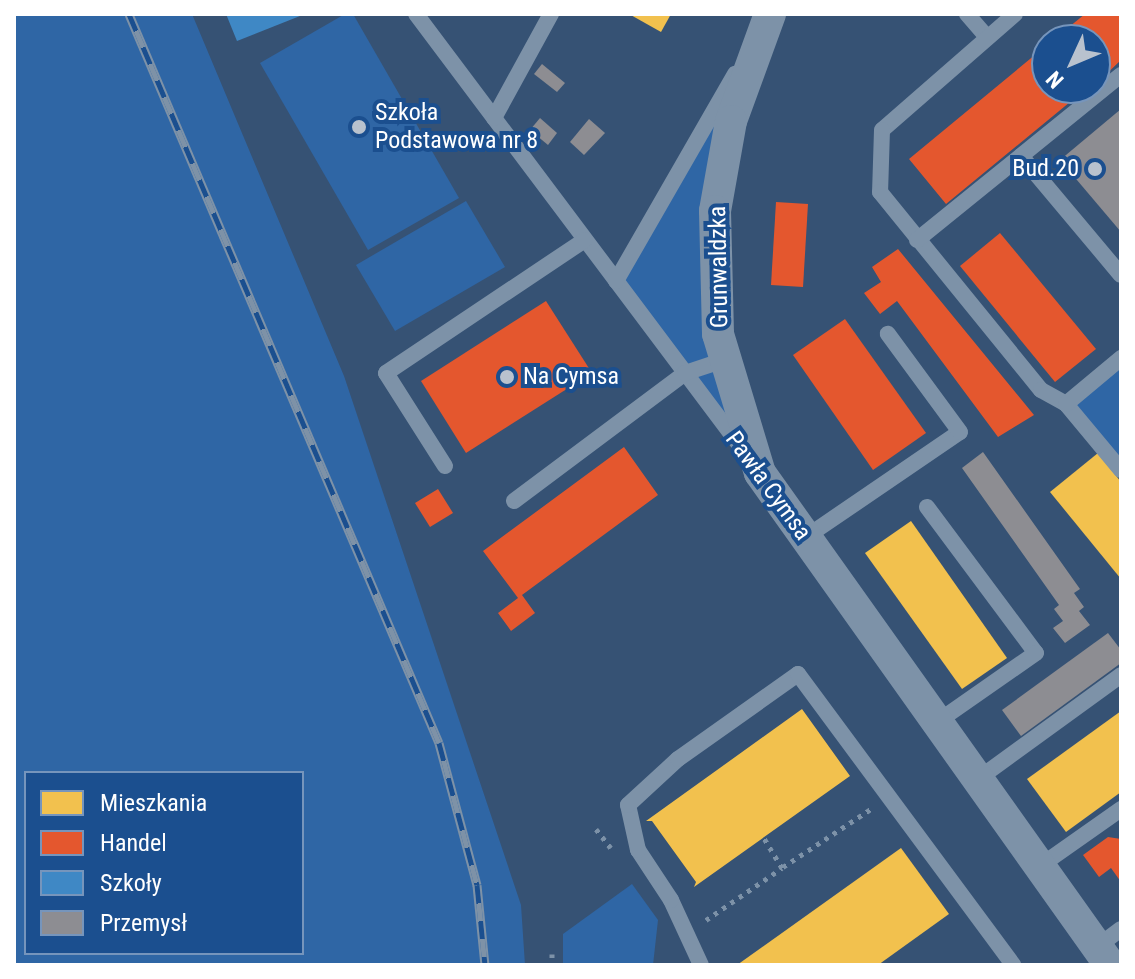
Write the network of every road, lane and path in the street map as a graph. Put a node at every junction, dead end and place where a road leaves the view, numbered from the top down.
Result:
1 (416, 14) edge
2 (551, 14) edge
3 (770, 14) edge
4 (967, 14) edge
5 (1015, 14) edge
6 (987, 37) junction
7 (1121, 75) edge
8 (494, 118) junction
9 (1021, 156) junction
10 (585, 240) junction
11 (917, 240) junction
12 (1121, 275) edge
13 (616, 281) junction
14 (888, 334) dead end
15 (1121, 358) edge
16 (724, 360) junction
17 (685, 373) junction
18 (1066, 404) junction
19 (445, 466) dead end
20 (1121, 470) edge
21 (760, 473) junction
22 (514, 501) dead end
23 (927, 507) dead end
24 (806, 537) junction
25 (1121, 675) edge
26 (937, 722) junction
27 (978, 779) junction
28 (867, 794) dead end
29 (875, 806) junction
30 (1121, 809) edge
31 (884, 819) dead end
32 (764, 838) dead end
33 (1040, 866) junction
34 (782, 868) junction
35 (706, 921) dead end
36 (1109, 947) edge
37 (552, 954) dead end
38 (552, 965) edge
39 (701, 965) edge
40 (1013, 965) edge

1 - 8 lane, Pawła Cymsa
2 - 8 lane
3 - 13 lane, Grunwaldzka
3 - 16 street, Grunwaldzka
4 - 6 lane
5 - 6 lane
6 - 11 lane
7 - 9 lane
8 - 10 lane, Pawła Cymsa
9 - 11 lane
9 - 12 lane
10 - 13 lane, Pawła Cymsa
10 - 19 lane
11 - 18 lane
13 - 17 lane, Pawła Cymsa
14 - 24 lane
15 - 18 lane
16 - 17 lane
16 - 21 street, Grunwaldzka
17 - 21 lane, Pawła Cymsa
17 - 22 lane
18 - 20 lane
21 - 24 street, Pawła Cymsa
23 - 26 lane
24 - 26 street, Pawła Cymsa
25 - 27 lane
26 - 27 street, Pawła Cymsa
27 - 33 street, Pawła Cymsa
28 - 29 path
29 - 31 path
29 - 34 path
30 - 33 lane
32 - 34 path
33 - 36 street, Pawła Cymsa
34 - 35 path
37 - 38 path
39 - 40 lane

